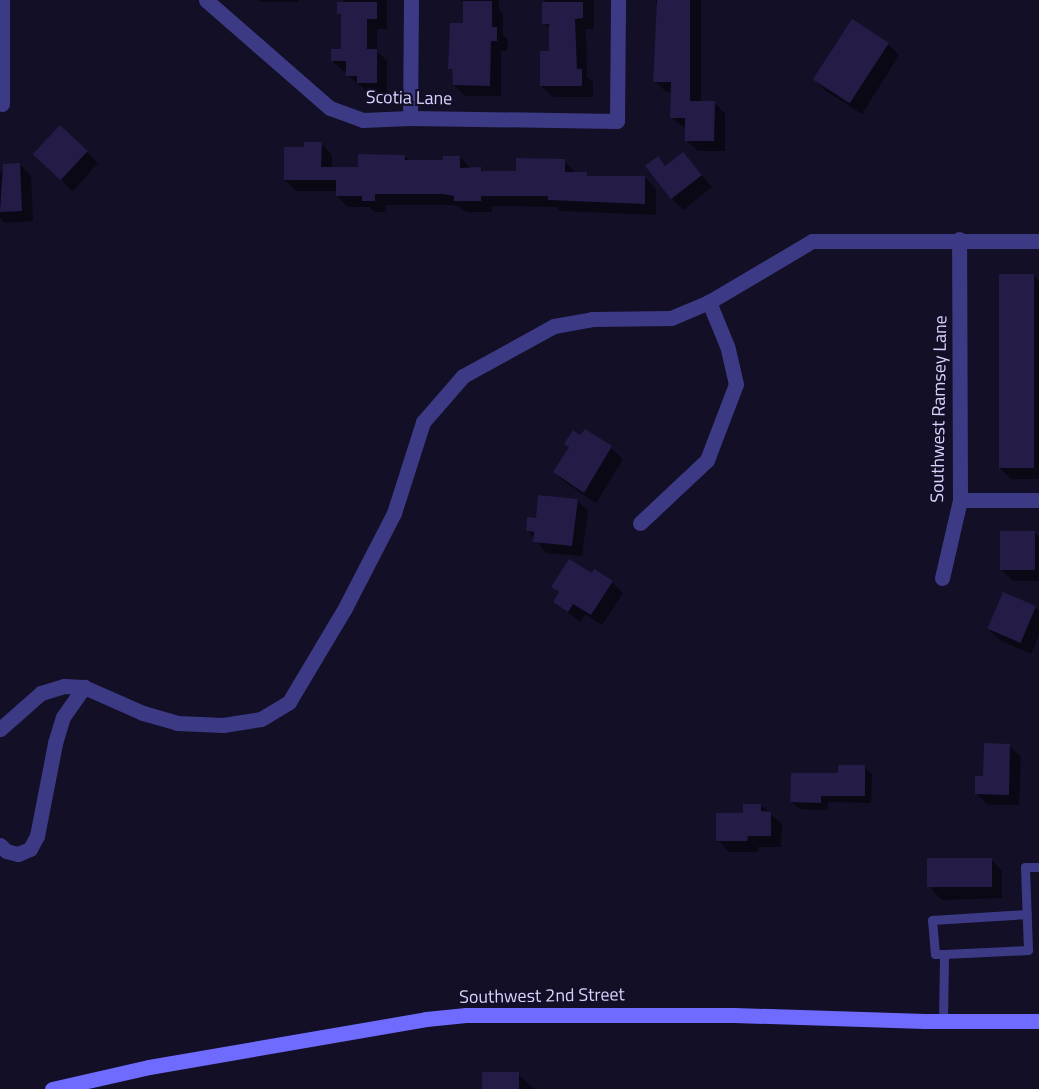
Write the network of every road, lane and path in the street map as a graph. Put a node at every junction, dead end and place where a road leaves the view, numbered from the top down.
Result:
1 (2, 0) edge
2 (206, 0) edge
3 (411, 0) edge
4 (618, 0) edge
5 (2, 104) dead end
6 (410, 118) junction
7 (959, 240) junction
8 (1039, 241) edge
9 (709, 302) junction
10 (960, 500) junction
11 (1039, 500) edge
12 (640, 523) dead end
13 (942, 578) dead end
14 (84, 687) junction
15 (0, 729) edge
16 (0, 845) edge
17 (1039, 867) edge
18 (1027, 914) junction
19 (944, 954) junction
20 (943, 1021) junction
21 (1039, 1021) edge
22 (52, 1089) edge

1 - 5 street
2 - 6 street, Scotia Lane
3 - 6 street
4 - 6 street, Scotia Lane
7 - 8 street
7 - 9 street
7 - 10 street, Southwest Ramsey Lane
9 - 12 street
9 - 14 street
10 - 11 street
10 - 13 street, Southwest Ramsey Lane
14 - 15 street
14 - 16 street
17 - 18 lane
18 - 19 lane
18 - 19 lane
19 - 20 lane
20 - 21 main road, Southwest 2nd Street
20 - 22 main road, Southwest 2nd Street

